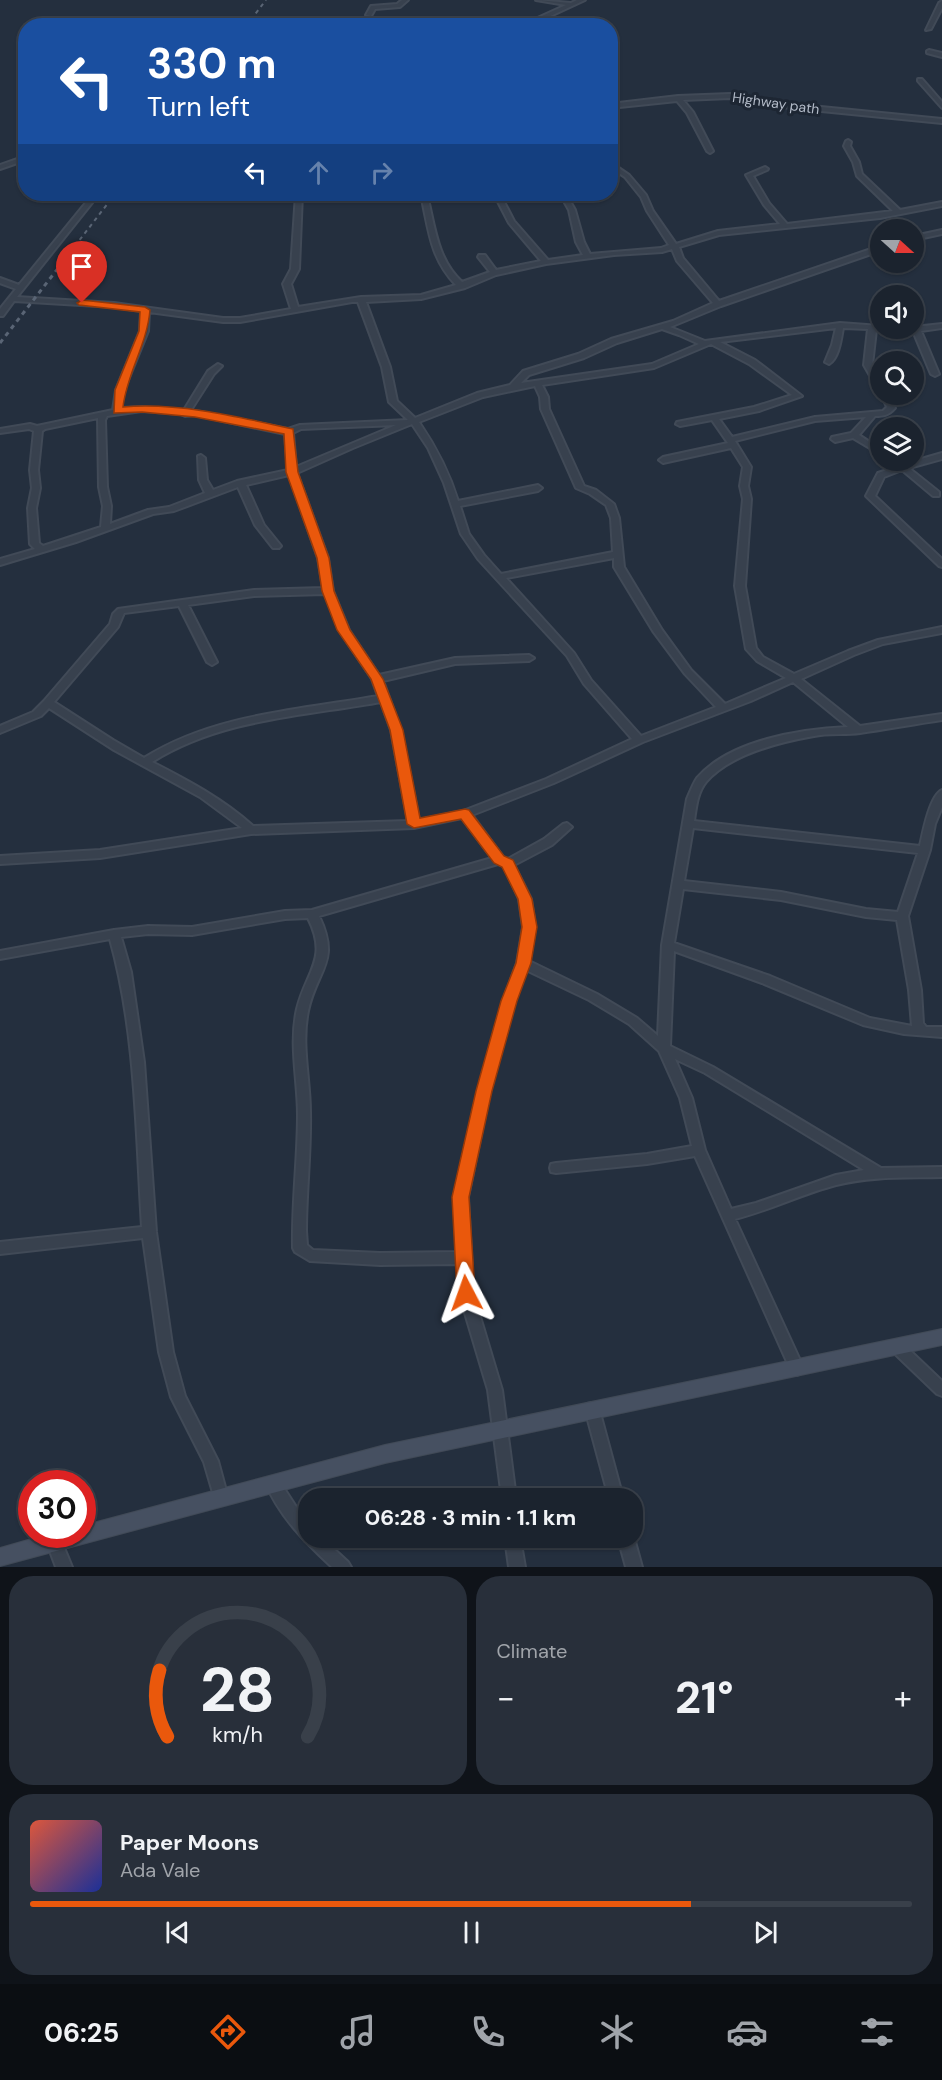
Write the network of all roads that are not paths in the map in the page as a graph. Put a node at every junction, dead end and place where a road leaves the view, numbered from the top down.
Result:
1 (405, 0) edge
2 (539, 0) edge
3 (582, 0) edge
4 (942, 3) edge
5 (570, 4) junction
6 (369, 15) dead end
7 (539, 18) edge
8 (928, 29) dead end
9 (929, 52) dead end
10 (942, 55) edge
11 (920, 80) dead end
12 (678, 98) junction
13 (618, 105) edge
14 (942, 106) edge
15 (941, 121) edge
16 (848, 142) dead end
17 (710, 151) dead end
18 (18, 161) edge
19 (0, 167) edge
20 (765, 169) dead end
21 (618, 170) edge
22 (90, 201) edge
23 (299, 201) edge
24 (425, 201) edge
25 (500, 201) edge
26 (566, 201) edge
27 (942, 204) edge
28 (897, 211) junction
29 (785, 226) junction
30 (942, 232) edge
31 (924, 236) edge
32 (675, 247) junction
33 (870, 252) edge
34 (587, 256) junction
35 (482, 257) dead end
36 (546, 262) junction
37 (494, 273) junction
38 (0, 280) edge
39 (462, 286) junction
40 (21, 288) junction
41 (13, 299) junction
42 (361, 299) junction
43 (717, 304) junction
44 (145, 310) junction
45 (295, 310) junction
46 (0, 314) edge
47 (840, 325) junction
48 (942, 326) edge
49 (661, 327) junction
50 (870, 328) edge
51 (924, 328) edge
52 (920, 339) edge
53 (708, 342) junction
54 (828, 362) dead end
55 (218, 366) dead end
56 (935, 374) dead end
57 (538, 384) junction
58 (513, 387) junction
59 (890, 405) edge
60 (117, 411) junction
61 (185, 414) junction
62 (872, 415) junction
63 (103, 416) junction
64 (714, 417) junction
65 (416, 422) junction
66 (680, 424) dead end
67 (38, 430) junction
68 (0, 431) edge
69 (289, 432) junction
70 (854, 435) junction
71 (835, 439) dead end
72 (731, 442) junction
73 (870, 445) edge
74 (942, 456) edge
75 (201, 458) dead end
76 (663, 460) dead end
77 (924, 461) edge
78 (892, 471) edge
79 (908, 471) edge
80 (292, 472) junction
81 (240, 483) junction
82 (538, 488) dead end
83 (210, 493) junction
84 (936, 494) dead end
85 (455, 504) junction
86 (105, 528) junction
87 (276, 546) dead end
88 (41, 549) junction
89 (618, 554) junction
90 (0, 562) edge
91 (942, 564) edge
92 (499, 577) junction
93 (328, 591) junction
94 (183, 604) junction
95 (942, 630) edge
96 (529, 658) dead end
97 (212, 662) dead end
98 (377, 679) junction
99 (795, 679) junction
100 (385, 698) junction
101 (48, 703) junction
102 (723, 708) junction
103 (942, 717) edge
104 (0, 730) edge
105 (858, 730) junction
106 (639, 740) junction
107 (145, 762) junction
108 (942, 793) edge
109 (465, 814) junction
110 (414, 824) junction
111 (689, 824) junction
112 (567, 827) dead end
113 (250, 830) junction
114 (925, 850) junction
115 (0, 860) edge
116 (503, 862) junction
117 (677, 884) junction
118 (312, 914) junction
119 (902, 916) junction
120 (114, 934) junction
121 (668, 945) junction
122 (0, 955) edge
123 (524, 963) junction
124 (923, 1030) junction
125 (942, 1032) edge
126 (664, 1048) junction
127 (699, 1150) junction
128 (556, 1168) dead end
129 (942, 1172) edge
130 (879, 1173) junction
131 (728, 1215) junction
132 (149, 1232) junction
133 (0, 1248) edge
134 (464, 1258) junction
135 (942, 1337) edge
136 (896, 1346) junction
137 (798, 1369) junction
138 (942, 1390) edge
139 (592, 1409) junction
140 (500, 1428) junction
141 (273, 1484) junction
142 (507, 1488) edge
143 (613, 1488) edge
144 (221, 1498) junction
145 (298, 1522) edge
146 (96, 1532) edge
147 (35, 1548) edge
148 (57, 1548) edge
149 (323, 1548) edge
150 (514, 1548) edge
151 (629, 1548) edge
152 (0, 1557) edge
153 (64, 1567) edge
154 (343, 1567) edge
155 (517, 1567) edge
156 (634, 1567) edge

1 - 6 street
2 - 5 street
3 - 5 street
4 - 8 street
5 - 7 street
9 - 10 street
11 - 14 street
12 - 13 street, Highway path
12 - 15 street, Highway path
12 - 17 street
16 - 28 street
18 - 19 street
20 - 29 street
21 - 32 street
22 - 40 street
23 - 45 street
24 - 39 street
25 - 36 street
26 - 34 street
27 - 28 street
28 - 29 street
29 - 32 street
30 - 31 street
32 - 34 street
32 - 43 street
33 - 43 street
34 - 36 street
35 - 37 street
36 - 37 street
37 - 39 street
38 - 40 street
39 - 42 street
40 - 41 street
41 - 44 street
41 - 46 street
42 - 45 street
42 - 65 street
43 - 49 street
44 - 45 street
44 - 60 street
47 - 50 street
47 - 53 street
47 - 54 street
48 - 51 street
49 - 53 street
49 - 58 street
52 - 56 street
53 - 57 street
53 - 64 street
55 - 61 street
57 - 58 street
57 - 89 street
58 - 65 street
59 - 62 street
60 - 61 street
60 - 63 street
61 - 69 street
62 - 70 street
62 - 72 street
63 - 67 street
63 - 86 street
64 - 66 street
64 - 72 street
65 - 69 street
65 - 80 street
65 - 85 street
67 - 68 street
67 - 88 street
69 - 80 street
70 - 71 street
70 - 73 street
72 - 76 street
72 - 99 street
74 - 77 street
75 - 83 street
78 - 91 street
79 - 84 street
80 - 81 street
80 - 93 street
81 - 83 street
81 - 87 street
82 - 85 street
83 - 86 street
85 - 92 street
86 - 88 street
88 - 90 street
89 - 92 street
89 - 102 street
92 - 106 street
93 - 94 street
93 - 98 street
94 - 97 street
94 - 101 street
95 - 99 street
96 - 98 street
98 - 100 street
99 - 102 street
99 - 105 street
100 - 107 street
100 - 110 street
101 - 104 street
101 - 107 street
102 - 106 street
103 - 105 street
105 - 111 street
106 - 109 street
107 - 113 street
108 - 114 street
109 - 110 street
109 - 116 street
110 - 113 street
111 - 114 street
111 - 117 street
112 - 116 street
113 - 115 street
114 - 119 street
116 - 118 street
116 - 123 street
117 - 119 street
117 - 121 street
118 - 120 street
118 - 134 street
119 - 124 street
120 - 122 street
120 - 132 street
121 - 124 street
121 - 126 street
123 - 126 street
123 - 134 street
124 - 125 street
126 - 127 street
126 - 130 street
127 - 128 street
127 - 131 street
129 - 130 street
130 - 131 street
131 - 137 street
132 - 133 street
132 - 144 street
134 - 140 street
135 - 136 main road
136 - 137 main road
136 - 138 street
137 - 139 main road
139 - 140 main road
139 - 143 street
140 - 141 main road
140 - 142 street
141 - 144 main road
141 - 145 street
144 - 146 main road
147 - 152 main road
148 - 153 street
149 - 154 street
150 - 155 street
151 - 156 street

